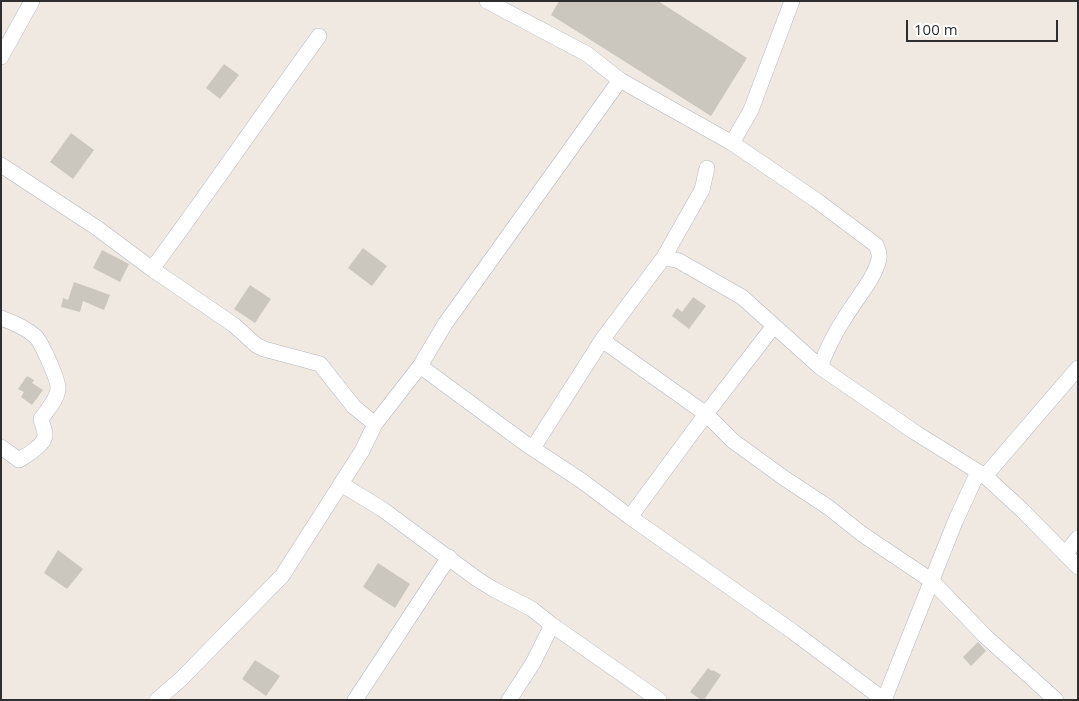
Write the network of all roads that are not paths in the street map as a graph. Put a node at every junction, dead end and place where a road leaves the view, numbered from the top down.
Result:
1 (32, 1) edge
2 (487, 1) edge
3 (792, 1) edge
4 (319, 36) dead end
5 (3, 50) edge
6 (620, 80) junction
7 (732, 143) junction
8 (1, 165) edge
9 (707, 168) dead end
10 (664, 257) junction
11 (152, 269) junction
12 (1, 318) edge
13 (773, 327) junction
14 (602, 340) junction
15 (420, 366) junction
16 (820, 367) junction
17 (1078, 368) edge
18 (706, 414) junction
19 (375, 424) junction
20 (1, 447) edge
21 (532, 448) junction
22 (982, 474) junction
23 (341, 484) junction
24 (630, 517) junction
25 (1078, 538) edge
26 (1064, 554) junction
27 (449, 557) junction
28 (1078, 567) edge
29 (932, 581) junction
30 (552, 626) junction
31 (1046, 697) edge
32 (888, 698) edge
33 (157, 700) edge
34 (355, 700) edge
35 (509, 700) edge
36 (659, 700) edge

1 - 5 street
2 - 6 street
3 - 7 street
4 - 11 street
6 - 7 street
6 - 15 street
7 - 16 street
8 - 11 street
9 - 10 street
10 - 13 street
10 - 14 street
11 - 19 street
12 - 20 street
13 - 16 street
13 - 18 street
14 - 18 street
14 - 21 street
15 - 19 street
15 - 21 street
16 - 22 street
17 - 22 street
18 - 24 street
18 - 29 street
19 - 23 street
21 - 24 street
22 - 26 street
22 - 29 street
23 - 27 street
23 - 33 street
24 - 32 street
25 - 26 street
26 - 28 street
27 - 30 street
27 - 34 street
29 - 31 street
29 - 32 street
30 - 35 street
30 - 36 street

